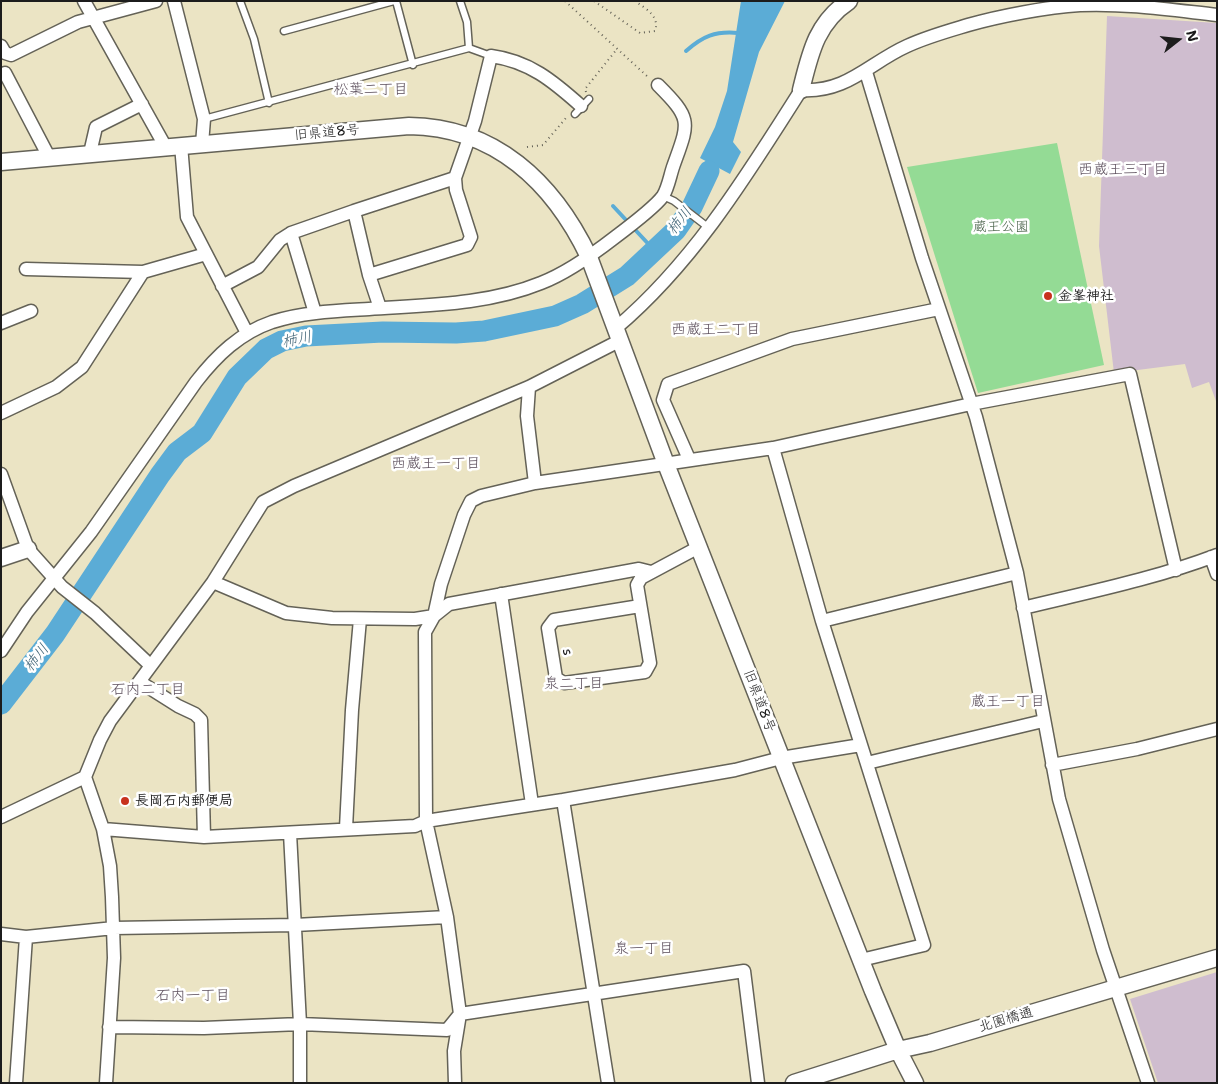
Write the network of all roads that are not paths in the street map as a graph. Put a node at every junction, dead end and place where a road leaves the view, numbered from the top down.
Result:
1 (84, 1) edge
2 (156, 1) edge
3 (174, 1) edge
4 (240, 1) edge
5 (395, 1) edge
6 (460, 1) edge
7 (849, 1) edge
8 (1217, 15) edge
9 (94, 18) junction
10 (284, 30) dead end
11 (1, 46) edge
12 (470, 48) junction
13 (491, 56) junction
14 (413, 65) junction
15 (866, 72) junction
16 (5, 73) dead end
17 (658, 85) road end
18 (801, 90) junction
19 (269, 103) junction
20 (142, 104) junction
21 (582, 106) road end
22 (204, 119) junction
23 (470, 136) junction
24 (202, 144) junction
25 (173, 146) junction
26 (90, 153) junction
27 (49, 157) junction
28 (1, 162) edge
29 (455, 178) junction
30 (668, 198) junction
31 (354, 212) junction
32 (707, 226) junction
33 (291, 233) junction
34 (206, 254) junction
35 (590, 261) junction
36 (26, 269) dead end
37 (142, 272) junction
38 (369, 275) junction
39 (222, 286) junction
40 (380, 308) junction
41 (939, 309) junction
42 (31, 311) dead end
43 (315, 313) junction
44 (1, 323) edge
45 (616, 328) junction
46 (248, 332) junction
47 (529, 387) junction
48 (972, 404) junction
49 (1, 413) edge
50 (773, 448) junction
51 (689, 459) junction
52 (666, 464) junction
53 (1, 474) edge
54 (535, 483) junction
55 (699, 547) junction
56 (28, 549) junction
57 (1214, 556) edge
58 (1, 558) edge
59 (1176, 570) junction
60 (651, 572) junction
61 (1017, 573) junction
62 (1217, 574) edge
63 (212, 582) junction
64 (59, 583) junction
65 (500, 594) junction
66 (640, 606) junction
67 (1023, 608) junction
68 (434, 616) junction
69 (360, 619) junction
70 (822, 622) junction
71 (1, 651) edge
72 (150, 665) junction
73 (140, 682) junction
74 (1044, 721) junction
75 (1217, 729) edge
76 (861, 745) junction
77 (781, 758) junction
78 (867, 763) junction
79 (1052, 764) junction
80 (86, 777) junction
81 (564, 800) junction
82 (532, 804) junction
83 (1, 818) edge
84 (426, 821) junction
85 (346, 828) junction
86 (103, 829) junction
87 (290, 833) junction
88 (204, 837) junction
89 (447, 916) junction
90 (295, 926) junction
91 (114, 928) junction
92 (1, 934) edge
93 (26, 937) junction
94 (1217, 958) edge
95 (861, 960) junction
96 (1116, 988) junction
97 (594, 994) junction
98 (460, 1014) junction
99 (300, 1024) junction
100 (109, 1027) junction
101 (898, 1050) junction
102 (828, 1077) edge
103 (16, 1083) edge
104 (106, 1083) edge
105 (300, 1083) edge
106 (455, 1083) edge
107 (608, 1083) edge
108 (758, 1083) edge
109 (794, 1083) edge
110 (915, 1083) edge
111 (1148, 1083) edge

1 - 9 street
2 - 9 street
3 - 22 street
4 - 19 lane
5 - 10 lane
5 - 14 lane
6 - 12 lane
7 - 18 street
8 - 15 street
9 - 11 street
9 - 20 street
12 - 13 lane
12 - 14 lane
13 - 21 street
13 - 23 street
14 - 19 lane
15 - 18 street
15 - 41 street
16 - 27 street
17 - 30 street
18 - 32 street
19 - 22 lane
20 - 25 street
20 - 26 street
22 - 24 street
23 - 24 street, 旧県道8号
23 - 29 street
23 - 35 street, 旧県道8号
24 - 25 street, 旧県道8号
25 - 26 street, 旧県道8号
25 - 34 street
26 - 27 street, 旧県道8号
27 - 28 street, 旧県道8号
29 - 31 street
29 - 38 street
30 - 32 lane
30 - 35 street
31 - 33 street
31 - 38 street
32 - 45 street
33 - 39 street
33 - 43 street
34 - 37 street
34 - 39 street
35 - 40 street
35 - 45 street, 旧県道8号
36 - 37 street
37 - 49 street
38 - 40 street
39 - 46 street
40 - 43 street
41 - 48 street
41 - 51 street
42 - 44 street
43 - 46 street
45 - 47 street
45 - 52 street, 旧県道8号
46 - 64 street
47 - 54 street
47 - 63 street
48 - 50 street
48 - 59 street
48 - 61 street
50 - 51 street
50 - 70 street
51 - 52 street
52 - 54 street
52 - 55 street, 旧県道8号
53 - 56 street
54 - 68 street
55 - 60 street, s
55 - 77 street, 旧県道8号
56 - 58 street
56 - 64 street
57 - 59 street
57 - 62 street
59 - 67 street
60 - 65 street
60 - 66 street, s
61 - 67 street
61 - 70 street
63 - 69 street
63 - 72 street
64 - 71 street
64 - 72 street
65 - 68 street
65 - 82 street
66 - 66 street, s
67 - 74 street
68 - 69 street
68 - 84 street
69 - 85 street
70 - 76 street
72 - 73 street
73 - 80 street
73 - 88 street
74 - 78 street
74 - 79 street
75 - 79 street
76 - 77 street
76 - 78 street
77 - 81 street
77 - 95 street, 旧県道8号
78 - 95 street
79 - 96 street
80 - 83 street
80 - 86 street
81 - 82 street
81 - 97 street
82 - 84 street
84 - 85 street
84 - 89 street
85 - 87 street
86 - 88 street
86 - 91 street
87 - 88 street
87 - 90 street
89 - 90 street
89 - 98 street
90 - 91 street
90 - 99 street
91 - 93 street
91 - 100 street
92 - 93 street
93 - 103 street
94 - 96 street, 北園橋通
95 - 101 street, 旧県道8号
96 - 101 street, 北園橋通
96 - 111 street
97 - 98 street
97 - 107 street
97 - 108 street
98 - 99 street
98 - 106 street
99 - 100 street
99 - 105 street
100 - 104 street
101 - 102 street, 北園橋通
101 - 110 street, 旧県道8号
102 - 109 street, 北園橋通

